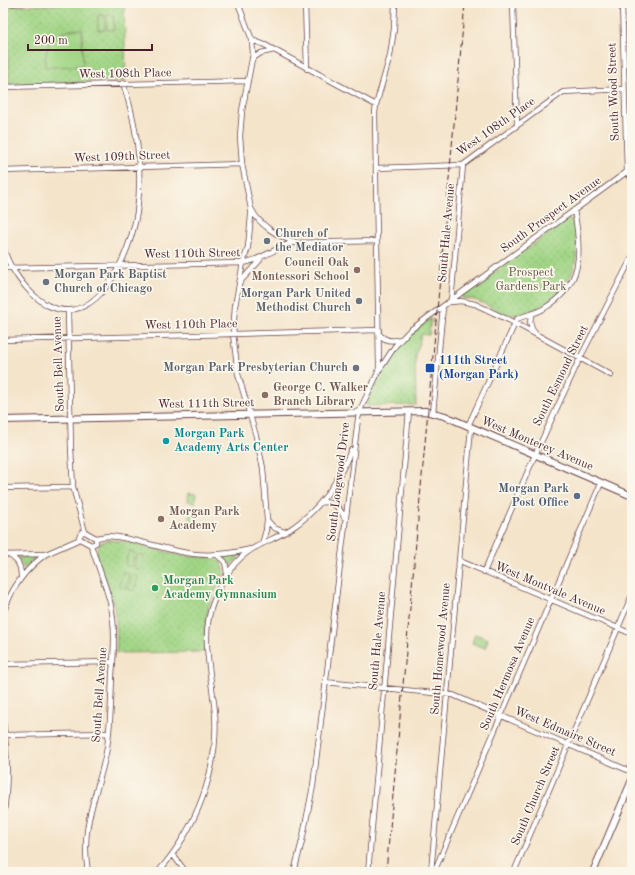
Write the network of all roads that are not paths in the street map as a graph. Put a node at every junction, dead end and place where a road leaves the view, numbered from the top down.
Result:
1 (25, 3) edge
2 (238, 3) edge
3 (305, 3) edge
4 (395, 3) edge
5 (513, 3) edge
6 (622, 3) edge
7 (3, 4) edge
8 (252, 40) junction
9 (275, 50) junction
10 (252, 59) junction
11 (307, 69) junction
12 (248, 81) junction
13 (123, 84) junction
14 (3, 87) edge
15 (624, 89) junction
16 (376, 105) junction
17 (517, 125) junction
18 (242, 164) junction
19 (463, 165) junction
20 (139, 166) junction
21 (376, 168) junction
22 (632, 168) edge
23 (3, 170) edge
24 (627, 172) junction
25 (632, 179) edge
26 (251, 209) junction
27 (574, 210) junction
28 (377, 241) junction
29 (297, 242) junction
30 (3, 248) edge
31 (264, 256) junction
32 (632, 257) edge
33 (243, 263) junction
34 (120, 266) junction
35 (3, 268) edge
36 (12, 268) junction
37 (239, 283) junction
38 (451, 302) junction
39 (443, 307) junction
40 (68, 310) junction
41 (532, 314) junction
42 (515, 323) junction
43 (379, 332) junction
44 (233, 334) junction
45 (536, 334) junction
46 (69, 338) junction
47 (402, 338) junction
48 (3, 340) edge
49 (580, 358) junction
50 (378, 374) junction
51 (611, 375) dead end
52 (409, 411) junction
53 (359, 412) junction
54 (433, 412) junction
55 (250, 414) junction
56 (71, 418) junction
57 (3, 420) edge
58 (470, 427) junction
59 (354, 438) junction
60 (535, 455) junction
61 (601, 483) junction
62 (73, 486) junction
63 (3, 488) edge
64 (632, 496) edge
65 (321, 502) junction
66 (345, 518) junction
67 (267, 520) junction
68 (84, 532) junction
69 (286, 532) junction
70 (96, 538) junction
71 (80, 539) junction
72 (262, 544) junction
73 (91, 545) junction
74 (253, 549) junction
75 (46, 554) junction
76 (3, 555) edge
77 (9, 555) junction
78 (217, 555) junction
79 (460, 561) junction
80 (484, 572) junction
81 (227, 573) junction
82 (21, 577) junction
83 (632, 595) edge
84 (551, 600) junction
85 (3, 614) edge
86 (618, 628) junction
87 (632, 634) edge
88 (113, 662) junction
89 (3, 664) edge
90 (325, 682) junction
91 (384, 688) junction
92 (446, 694) junction
93 (501, 716) junction
94 (3, 721) edge
95 (109, 733) junction
96 (5, 735) junction
97 (4, 743) edge
98 (569, 744) junction
99 (632, 772) edge
100 (632, 780) edge
101 (4, 812) edge
102 (3, 819) edge
103 (173, 855) junction
104 (88, 872) edge
105 (158, 872) edge
106 (186, 872) edge
107 (294, 872) edge
108 (368, 872) edge
109 (431, 872) edge
110 (434, 872) edge
111 (514, 872) edge
112 (593, 872) edge

1 - 7 street
2 - 8 street
3 - 11 street
4 - 16 street, South Longwood Drive
5 - 17 street
6 - 15 street, South Wood Street
8 - 9 street
8 - 10 street
9 - 10 street
9 - 11 street
10 - 12 street
11 - 16 street
12 - 13 street, West 108th Place
12 - 18 street
13 - 14 street, West 108th Place
13 - 20 street, South Bell Avenue
15 - 17 street, West 108th Place
15 - 24 street, South Wood Street
16 - 21 street, South Longwood Drive
17 - 19 street, West 108th Place
18 - 20 street, West 109th Street
18 - 26 street
19 - 21 street, West 108th Place
19 - 38 street, South Hale Avenue
20 - 23 street, West 109th Street
20 - 34 street, South Bell Avenue
21 - 28 street, South Longwood Drive
22 - 24 street, South Prospect Avenue
24 - 25 street
24 - 27 street, South Prospect Avenue
26 - 29 street
26 - 33 street
27 - 38 street, South Prospect Avenue
27 - 41 street
28 - 29 street, West 110th Street
28 - 43 street, South Longwood Drive
29 - 31 street, West 110th Street
30 - 36 street
31 - 33 street, West 110th Street
31 - 37 street
32 - 49 street, South Esmond Street
33 - 34 street, West 110th Street
33 - 37 street
34 - 36 street, West 110th Street
34 - 40 street, South Bell Avenue
35 - 36 street, West 110th Street
36 - 40 street
37 - 44 street
38 - 39 street, South Prospect Avenue
38 - 42 street
39 - 47 street, South Prospect Avenue
39 - 54 street
40 - 46 street, South Bell Avenue
41 - 42 street
41 - 45 street
42 - 45 street
42 - 58 street, South Homewood Avenue
43 - 44 street, West 110th Place
43 - 47 street
43 - 50 street, South Longwood Drive
44 - 46 street, West 110th Place
44 - 55 street
45 - 49 street
46 - 48 street, West 110th Place
46 - 56 street, South Bell Avenue
47 - 50 street, South Prospect Avenue
49 - 51 street
49 - 60 street, South Esmond Street
50 - 53 street, South Longwood Drive
52 - 53 main road, West 111th Street
52 - 54 main road, West 111th Street
52 - 91 street, South Hale Avenue
53 - 55 main road, West 111th Street
53 - 59 street, South Longwood Drive
54 - 58 main road, West Monterey Avenue
55 - 56 main road, West 111th Street
55 - 67 street
56 - 57 main road, West 111th Street
56 - 62 street, South Bell Avenue
58 - 60 main road, West Monterey Avenue
58 - 79 street, South Homewood Avenue
59 - 65 street
59 - 66 street, South Longwood Drive
60 - 61 main road, West Monterey Avenue
60 - 80 street, South Esmond Street
61 - 64 main road, West Monterey Avenue
61 - 84 street, South Hermosa Avenue
62 - 63 street
62 - 68 street, South Bell Avenue
65 - 66 street
65 - 69 street
66 - 90 street, South Longwood Drive
67 - 69 street
67 - 72 street
68 - 70 street
68 - 71 street
69 - 72 street
70 - 73 street
70 - 78 street
71 - 73 street
71 - 75 street
72 - 74 street
73 - 88 street, South Bell Avenue
74 - 78 street
74 - 81 street
75 - 77 street
75 - 82 street
76 - 77 street
77 - 82 street
78 - 81 street
79 - 80 street, West Montvale Avenue
79 - 92 street, South Homewood Avenue
80 - 84 street, West Montvale Avenue
81 - 103 street
82 - 85 street
83 - 86 street, South Church Street
84 - 86 street, West Montvale Avenue
84 - 93 street, South Hermosa Avenue
86 - 87 street, West Montvale Avenue
86 - 98 street, South Church Street
88 - 89 street
88 - 95 street, South Bell Avenue
90 - 91 street, West Edmaire Street
90 - 107 street, South Longwood Drive
91 - 92 street, West Edmaire Street
91 - 108 street, South Hale Avenue
92 - 93 street, West Edmaire Street
92 - 109 street, South Homewood Avenue
93 - 98 street, West Edmaire Street
93 - 110 street, South Hermosa Avenue
94 - 96 street
95 - 96 street
95 - 104 street, South Bell Avenue
96 - 97 street
97 - 101 street
98 - 99 street, West Edmaire Street
98 - 111 street, South Church Street
100 - 112 main road
101 - 102 street
103 - 105 street
103 - 106 street

